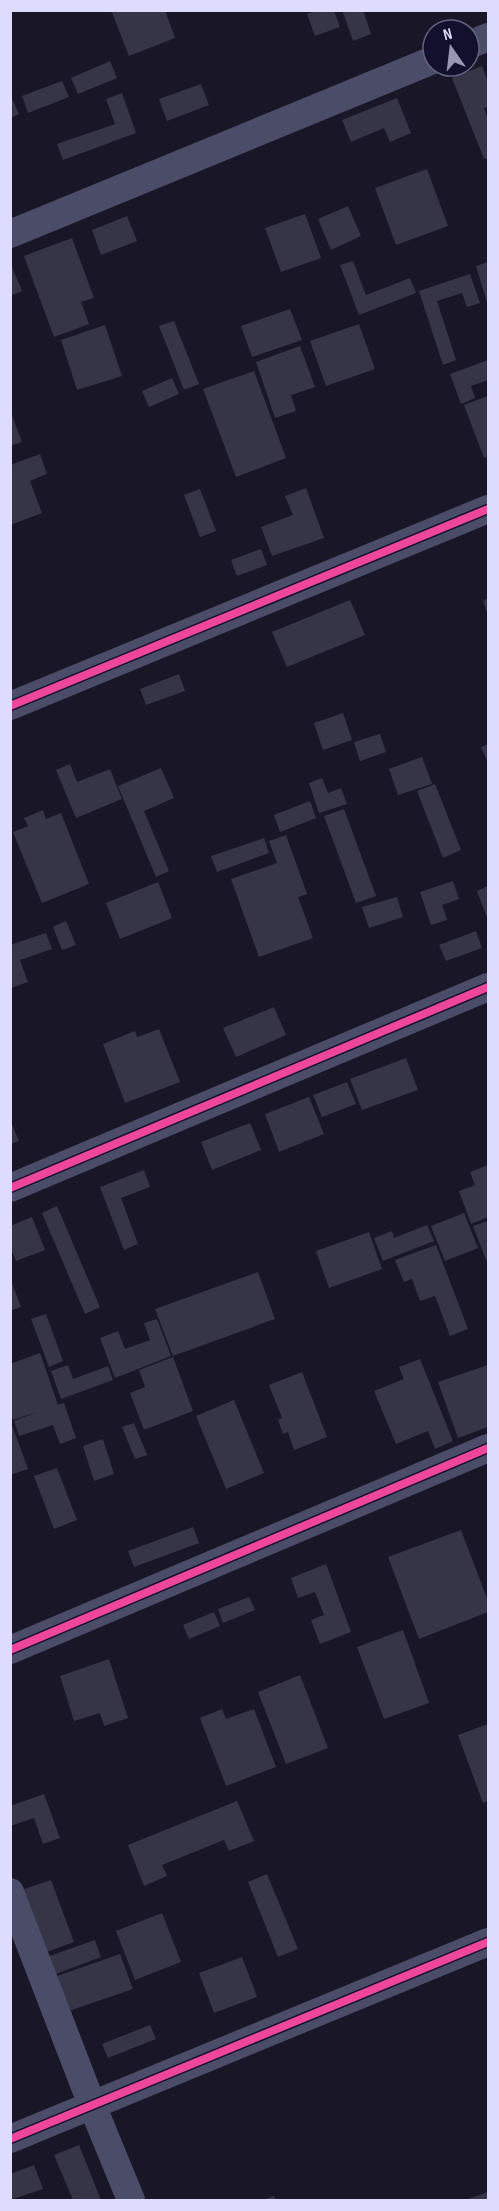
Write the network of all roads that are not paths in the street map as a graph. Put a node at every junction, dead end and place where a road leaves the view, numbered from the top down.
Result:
1 (421, 65) edge
2 (10, 234) edge
3 (489, 509) edge
4 (10, 706) edge
5 (489, 987) edge
6 (10, 1188) edge
7 (489, 1448) edge
8 (10, 1650) edge
9 (10, 1892) edge
10 (489, 1942) edge
11 (92, 2106) junction
12 (10, 2139) edge
13 (131, 2200) edge

1 - 2 street
3 - 4 street
5 - 6 street
7 - 8 street
9 - 11 street
10 - 11 street
11 - 12 street
11 - 13 street

